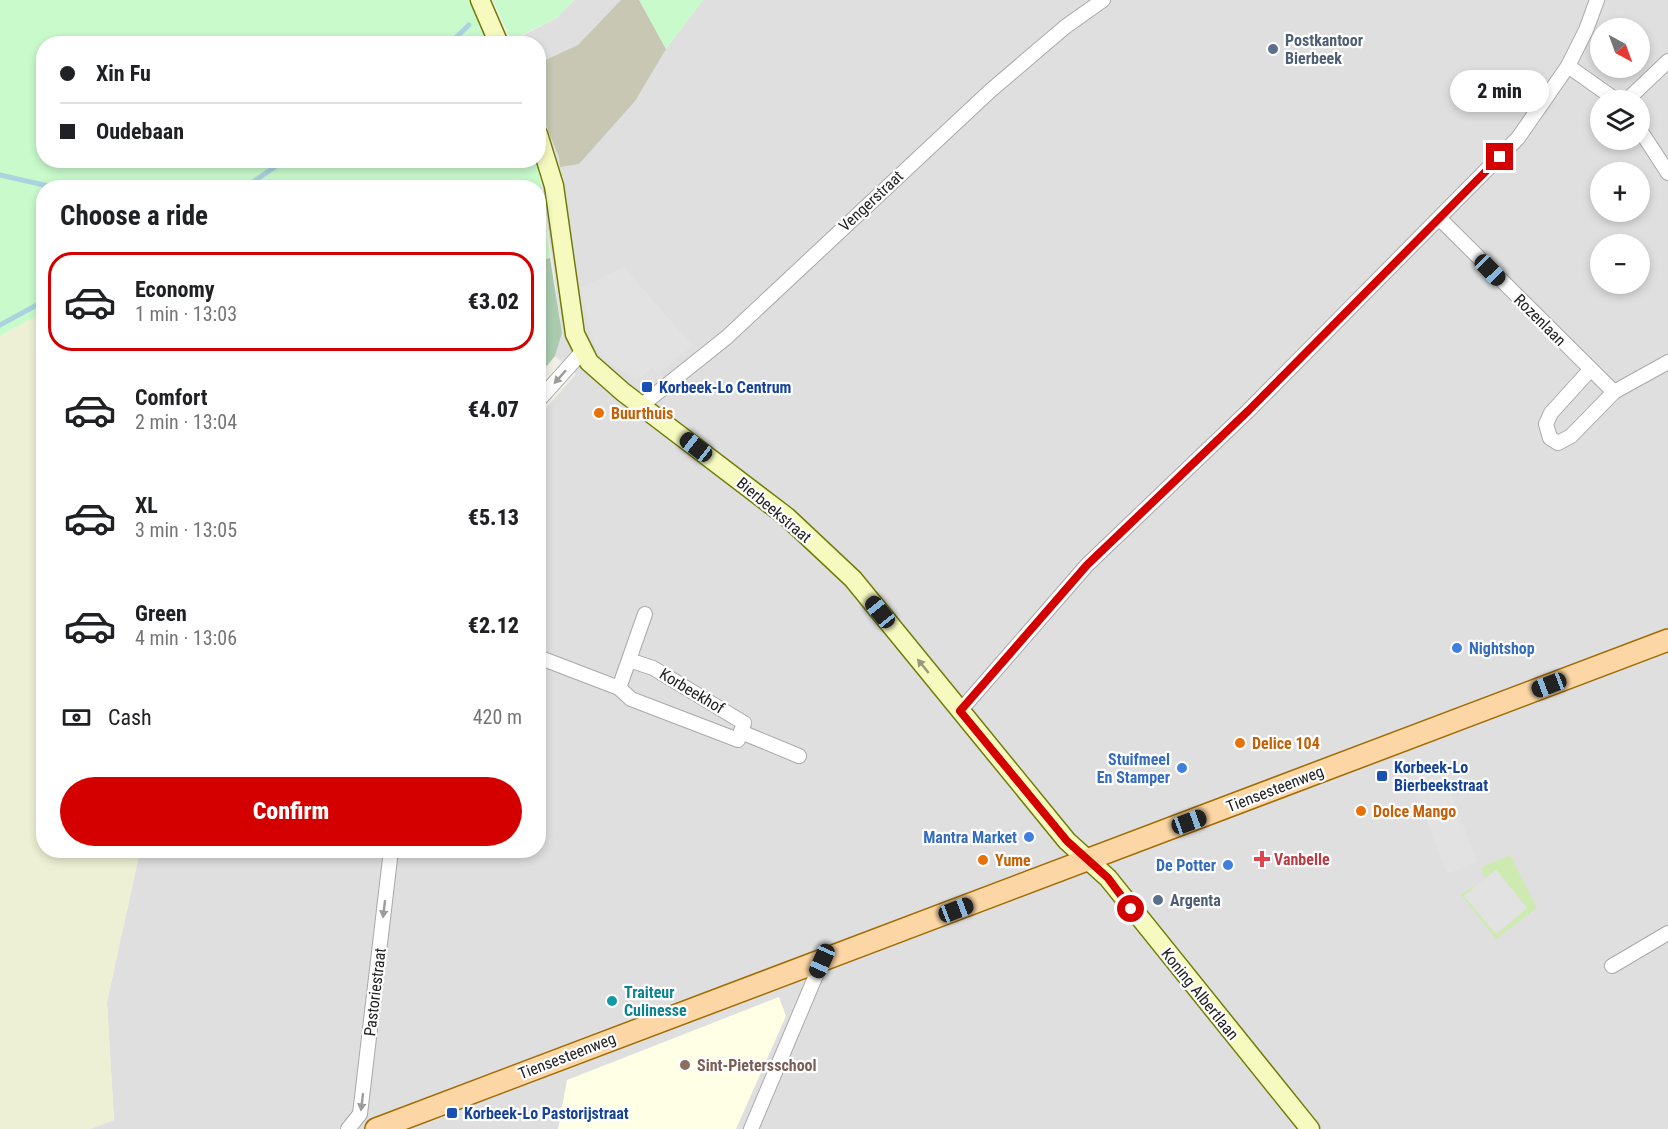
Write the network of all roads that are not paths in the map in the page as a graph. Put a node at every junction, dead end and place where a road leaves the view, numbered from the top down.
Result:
1 (480, 0) edge
2 (1103, 0) edge
3 (1597, 0) edge
4 (496, 36) edge
5 (1668, 61) edge
6 (1568, 66) junction
7 (1602, 90) edge
8 (1638, 90) edge
9 (1650, 145) edge
10 (546, 158) edge
11 (1668, 173) edge
12 (1440, 219) junction
13 (582, 352) junction
14 (1668, 362) edge
15 (1590, 370) junction
16 (546, 392) edge
17 (1614, 392) junction
18 (642, 405) junction
19 (645, 614) dead end
20 (1668, 640) edge
21 (546, 660) edge
22 (629, 660) junction
23 (619, 688) junction
24 (960, 711) junction
25 (741, 732) junction
26 (799, 756) dead end
27 (390, 858) edge
28 (1089, 860) junction
29 (1668, 933) edge
30 (822, 961) junction
31 (1612, 966) dead end
32 (348, 1129) edge
33 (376, 1129) edge
34 (751, 1129) edge
35 (1310, 1129) edge

1 - 4 street
2 - 18 street, Vengerstraat
3 - 6 street
5 - 8 street
6 - 7 street
6 - 12 street
9 - 11 street
10 - 13 street, Bierbeekstraat
12 - 15 street, Rozenlaan
12 - 24 street
13 -> 16 street
13 - 18 street, Bierbeekstraat
14 - 17 street
15 - 17 street, Rozenlaan
15 - 17 street
24 -> 18 street, Bierbeekstraat
19 - 22 street
20 - 28 main road, Tiensesteenweg
21 - 23 street, Korbeekhof
22 - 23 street
22 - 25 street, Korbeekhof
23 - 25 street, Korbeekhof
24 - 28 street, Bierbeekstraat
25 - 26 street, Korbeekhof
27 -> 32 street, Pastoriestraat
28 - 30 main road, Tiensesteenweg
28 - 35 street, Koning Albertlaan
29 - 31 street
30 - 33 main road, Tiensesteenweg
30 - 34 street

